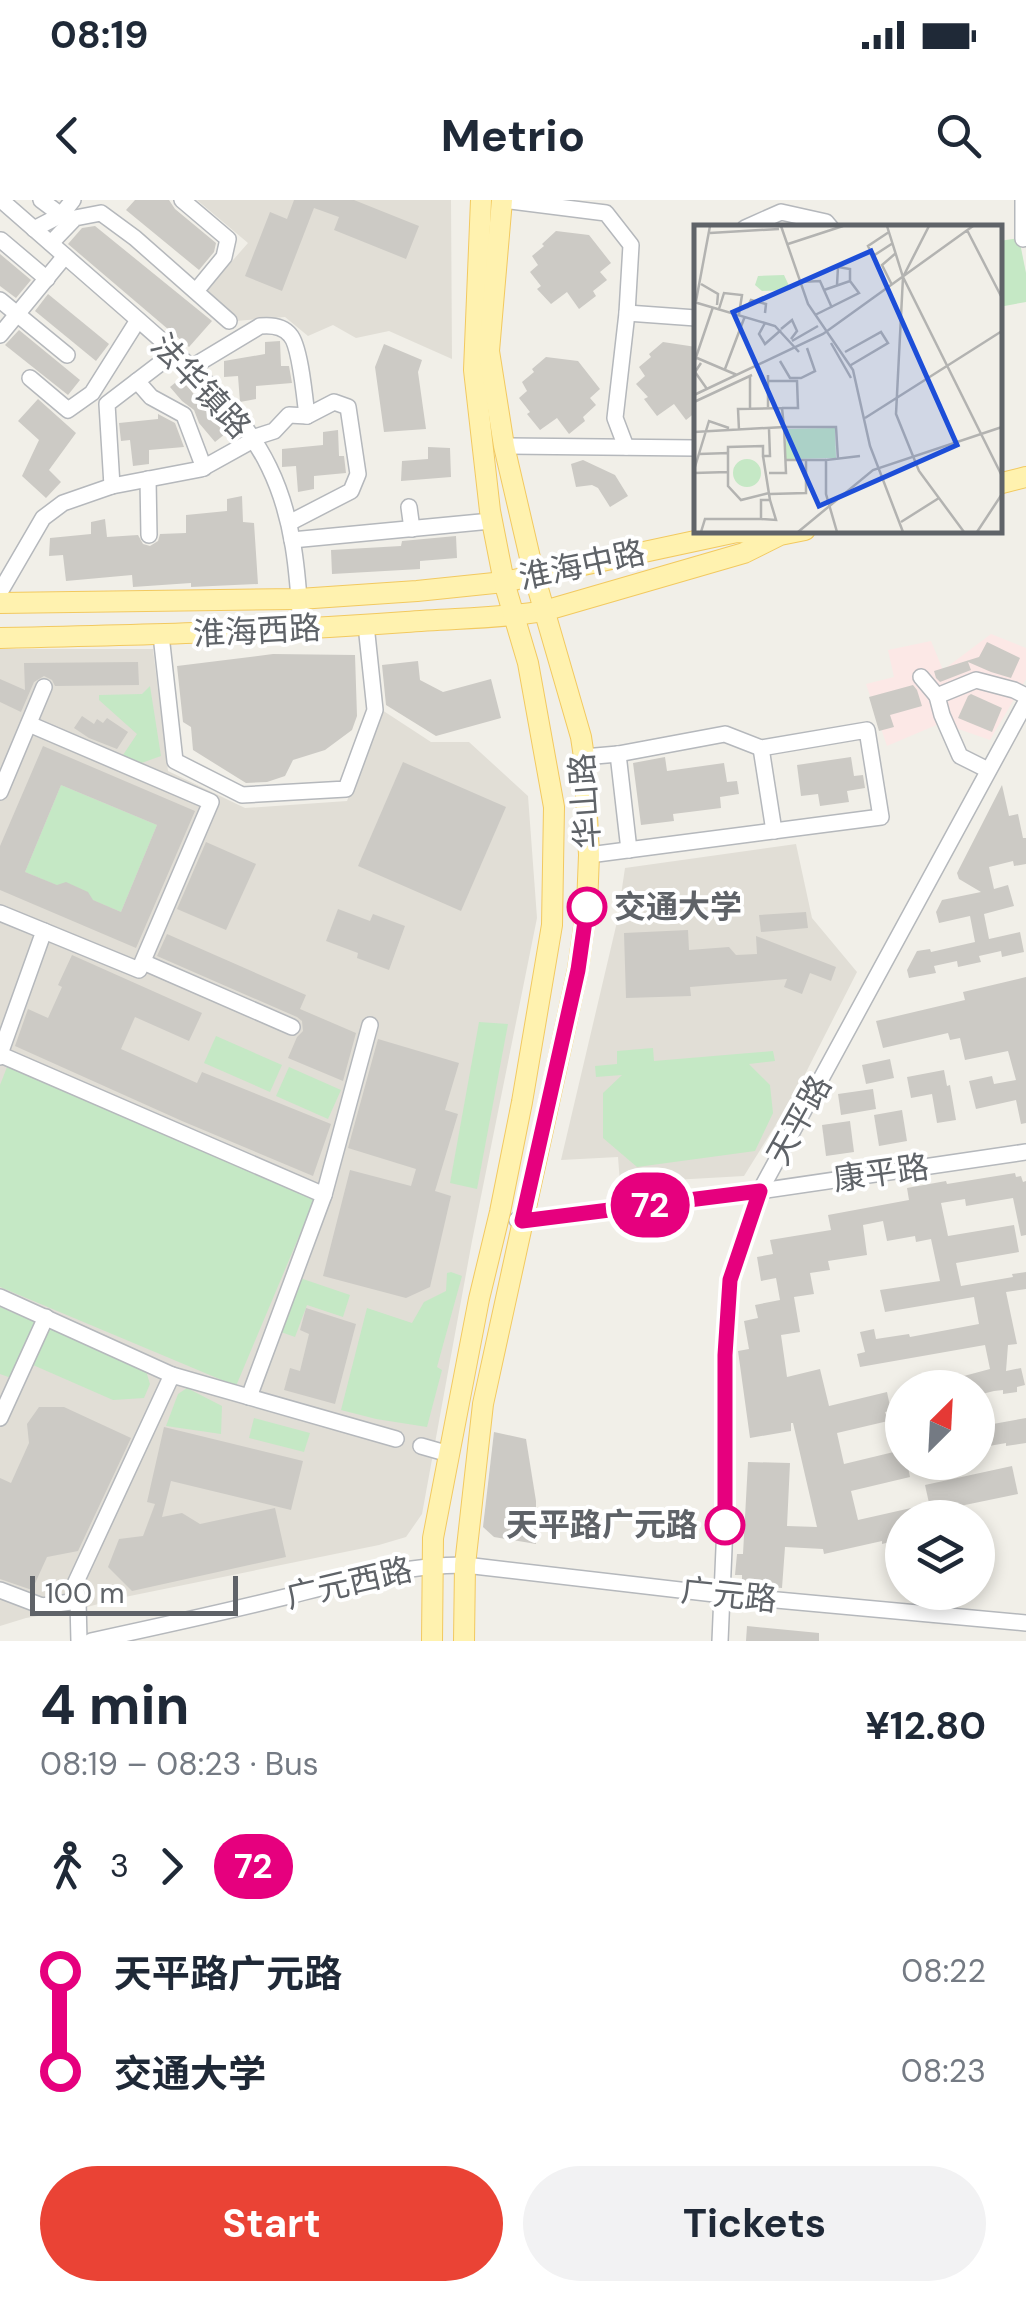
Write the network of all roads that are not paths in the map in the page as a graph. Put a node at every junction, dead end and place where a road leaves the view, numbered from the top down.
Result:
1 (1, 200) edge
2 (41, 200) edge
3 (73, 200) edge
4 (182, 200) edge
5 (481, 200) edge
6 (502, 200) edge
7 (1023, 200) edge
8 (107, 206) edge
9 (61, 216) junction
10 (752, 225) edge
11 (828, 225) edge
12 (34, 229) junction
13 (1026, 238) edge
14 (1, 240) edge
15 (51, 244) junction
16 (65, 256) junction
17 (47, 279) junction
18 (196, 291) junction
19 (0, 300) edge
20 (627, 313) junction
21 (18, 315) junction
22 (694, 318) edge
23 (138, 320) junction
24 (229, 320) dead end
25 (0, 335) edge
26 (175, 352) junction
27 (67, 355) dead end
28 (192, 367) junction
29 (30, 378) dead end
30 (137, 381) junction
31 (307, 416) junction
32 (253, 439) junction
33 (504, 446) junction
34 (626, 448) junction
35 (694, 448) edge
36 (204, 468) junction
37 (1026, 477) edge
38 (148, 480) junction
39 (1001, 483) edge
40 (112, 486) junction
41 (409, 507) dead end
42 (492, 522) junction
43 (289, 523) junction
44 (412, 529) junction
45 (797, 532) edge
46 (150, 535) dead end
47 (780, 536) junction
48 (292, 540) junction
49 (534, 575) junction
50 (504, 582) junction
51 (0, 592) edge
52 (299, 599) junction
53 (0, 602) edge
54 (544, 610) junction
55 (513, 616) junction
56 (366, 625) junction
57 (300, 630) junction
58 (162, 635) junction
59 (0, 638) edge
60 (921, 678) dead end
61 (44, 686) dead end
62 (938, 696) junction
63 (1026, 699) edge
64 (29, 724) junction
65 (761, 748) junction
66 (618, 754) junction
67 (584, 757) junction
68 (175, 761) junction
69 (136, 770) junction
70 (988, 770) junction
71 (0, 792) edge
72 (774, 831) junction
73 (630, 850) junction
74 (589, 855) junction
75 (0, 913) edge
76 (44, 932) junction
77 (143, 962) junction
78 (370, 1024) dead end
79 (292, 1027) dead end
80 (0, 1055) edge
81 (1026, 1152) edge
82 (760, 1191) junction
83 (324, 1194) junction
84 (498, 1217) junction
85 (522, 1221) junction
86 (0, 1297) edge
87 (46, 1318) junction
88 (172, 1376) junction
89 (249, 1397) junction
90 (0, 1418) edge
91 (396, 1439) dead end
92 (420, 1446) dead end
93 (449, 1454) junction
94 (432, 1565) junction
95 (465, 1565) junction
96 (0, 1590) edge
97 (722, 1595) junction
98 (78, 1601) junction
99 (1026, 1623) edge
100 (79, 1641) edge
101 (90, 1641) edge
102 (432, 1641) edge
103 (464, 1641) edge
104 (720, 1641) edge

1 - 12 street, 法华镇路
2 - 9 street
3 - 9 street
4 - 18 street
5 - 42 main road, 华山路
6 - 20 street
6 - 33 main road, 华山路
7 - 13 street
8 - 15 street
8 - 18 street
9 - 12 street
10 - 11 street
12 - 15 street, 法华镇路
14 - 17 street
15 - 16 street, 法华镇路
16 - 17 street
16 - 23 street, 法华镇路
17 - 21 street
18 - 24 street
19 - 21 street
20 - 22 street
20 - 34 street
21 - 25 street
21 - 27 street
23 - 26 street, 法华镇路
23 - 29 street
26 - 28 street, 法华镇路
26 - 30 street
28 - 31 street
28 - 32 street, 法华镇路
30 - 36 street
30 - 40 street
31 - 32 street
31 - 43 street
32 - 36 street
32 - 43 street, 法华镇路
33 - 34 street
33 - 49 main road, 华山路
34 - 35 street
36 - 38 street
37 - 39 main road
38 - 40 street
38 - 46 street
40 - 51 street
41 - 44 street
42 - 44 street
42 - 50 main road, 华山路
43 - 48 street, 法华镇路
44 - 48 street
45 - 47 main road, 淮海中路
47 - 49 main road, 淮海中路
47 - 54 main road, 淮海中路
48 - 52 street, 法华镇路
49 - 50 main road, 淮海中路
49 - 54 main road, 华山路
50 - 52 main road, 淮海西路
50 - 55 main road, 华山路
52 - 53 main road, 淮海西路
52 - 57 street, 法华镇路
54 - 55 main road, 淮海中路
54 - 67 main road, 华山路
55 - 56 main road, 淮海西路
55 - 84 main road, 华山路
56 - 57 main road, 淮海西路
56 - 68 street
57 - 58 main road, 淮海西路
58 - 59 main road, 淮海西路
58 - 68 street
60 - 62 street
61 - 64 street
62 - 63 street
62 - 70 street
63 - 70 street, 天平路
64 - 69 street
64 - 71 street
65 - 66 street
65 - 72 street
65 - 72 street
66 - 67 street
66 - 73 street
67 - 74 main road, 华山路
68 - 69 street
69 - 77 street
70 - 82 street, 天平路
72 - 73 street
73 - 74 street
74 - 85 main road, 华山路
75 - 76 street
76 - 77 street
76 - 80 street
77 - 79 street
78 - 83 street
80 - 83 street
81 - 82 street, 康平路
82 - 85 street, 康平路
82 - 97 street, 天平路
83 - 89 street
84 - 85 street, 康平路
84 - 93 main road, 华山路
85 - 95 main road, 华山路
86 - 87 street
87 - 88 street
87 - 90 street
88 - 89 street
88 - 98 street
89 - 91 street
92 - 93 street
93 - 94 main road, 华山路
94 - 95 street, 广元路
94 - 101 street, 广元西路
94 - 102 main road, 华山路
95 - 97 street, 广元路
95 - 103 main road, 华山路
96 - 98 street
97 - 99 street, 广元路
97 - 104 street, 天平路
98 - 100 street

